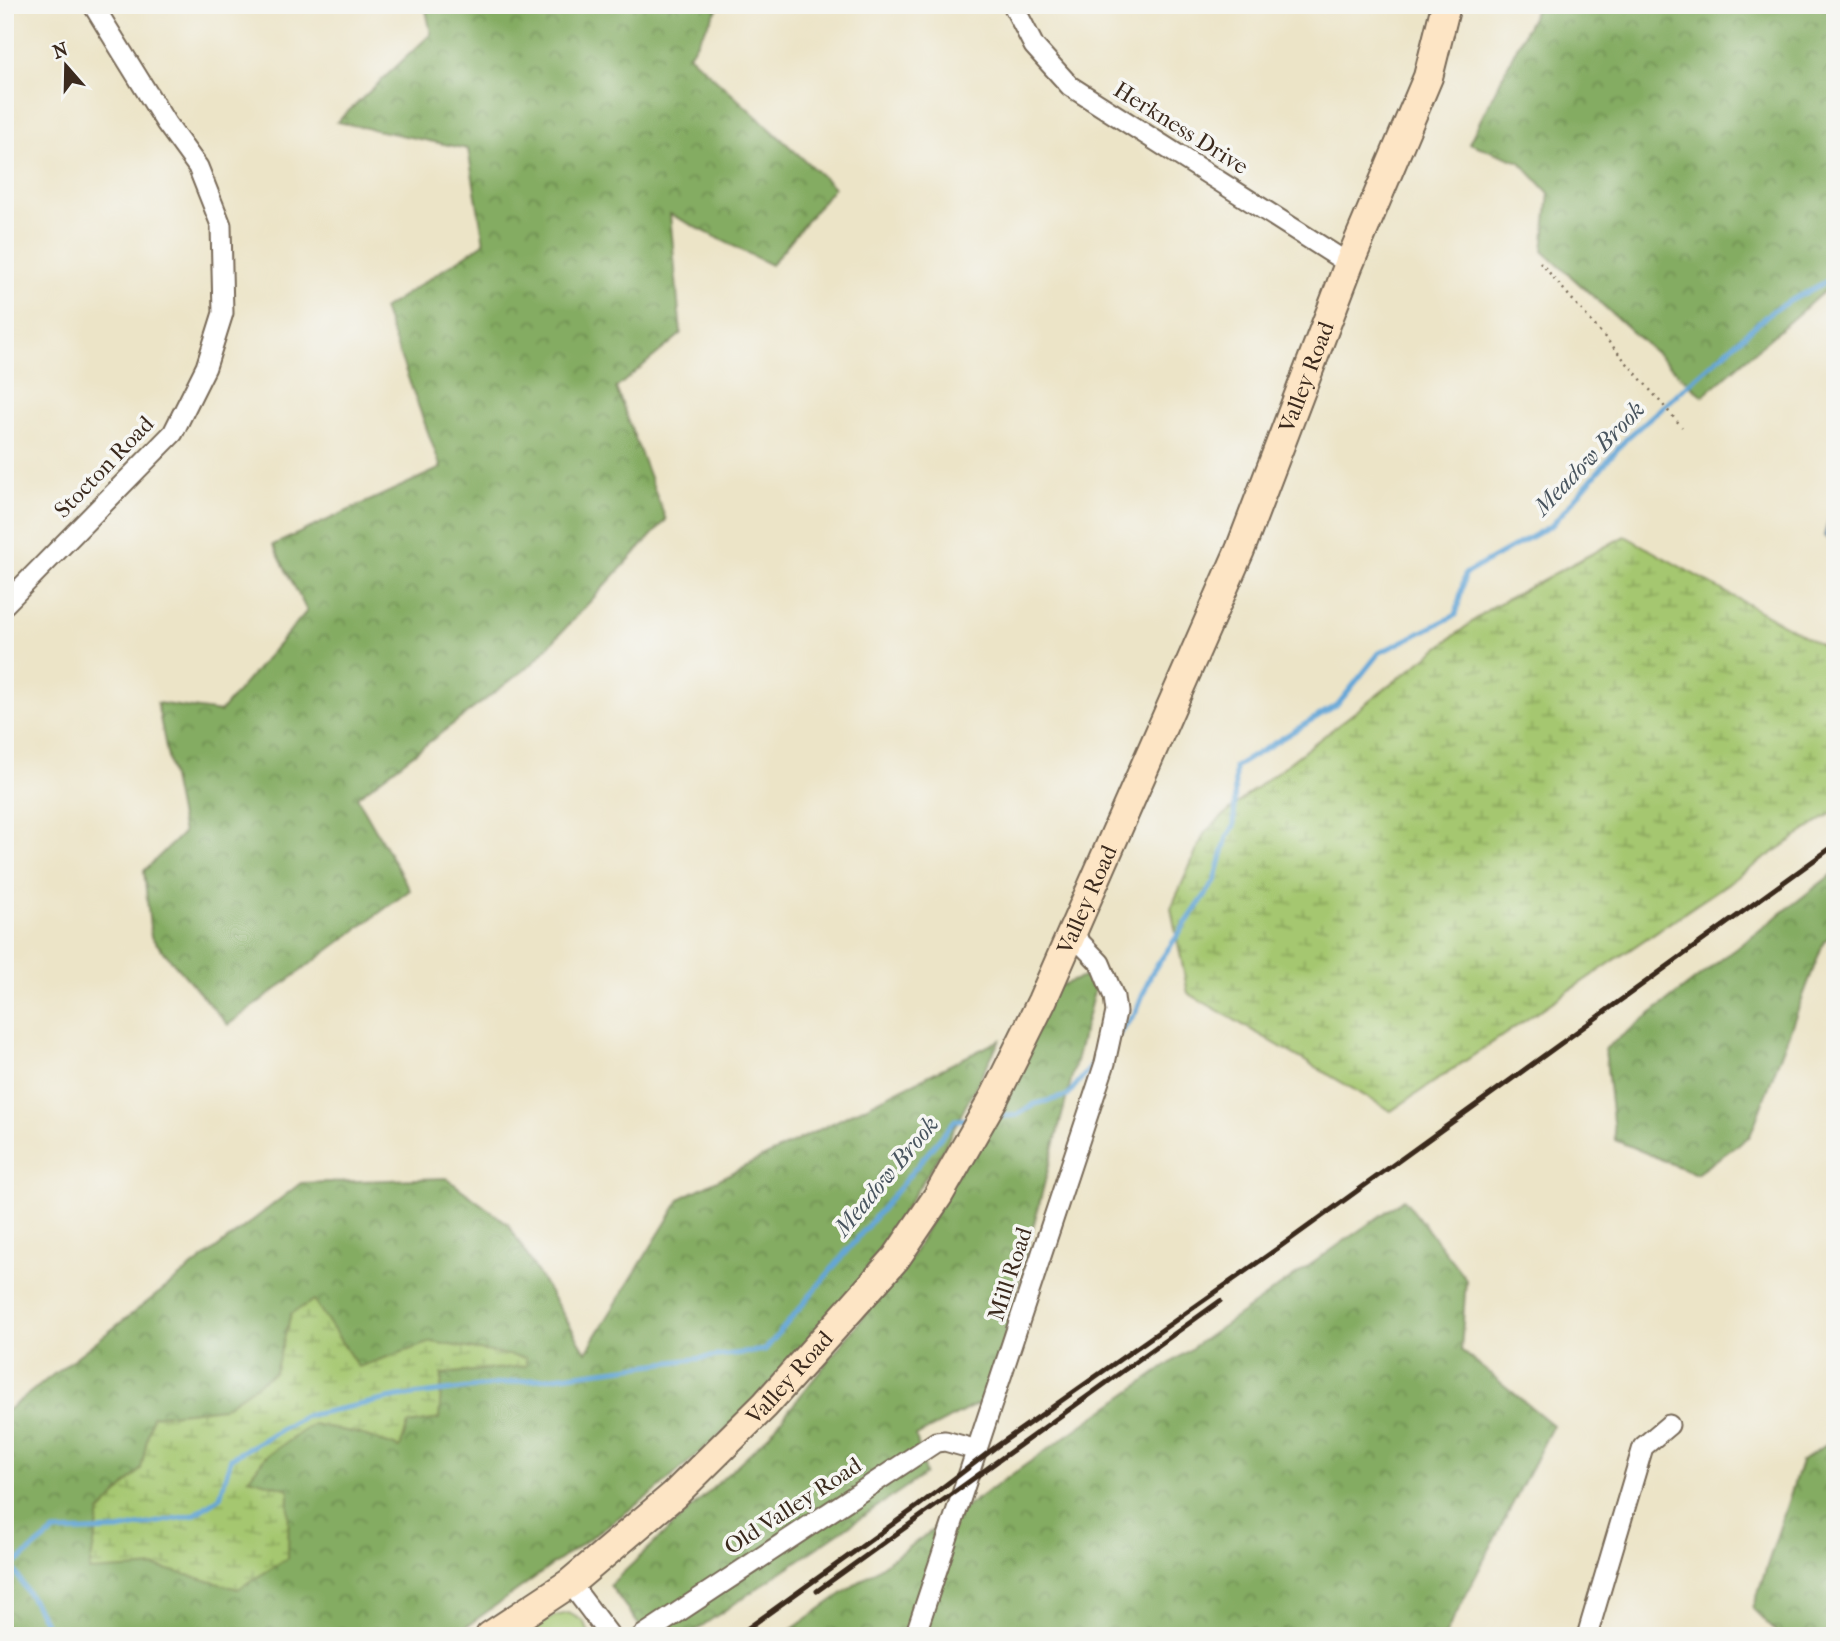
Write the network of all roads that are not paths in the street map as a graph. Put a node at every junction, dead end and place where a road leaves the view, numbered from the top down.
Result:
1 (93, 5) edge
2 (1013, 5) edge
3 (1446, 5) edge
4 (1349, 264) junction
5 (5, 604) edge
6 (1073, 935) junction
7 (1669, 1425) dead end
8 (977, 1450) junction
9 (570, 1583) junction
10 (1588, 1633) edge
11 (490, 1636) edge
12 (610, 1636) edge
13 (642, 1636) edge
14 (915, 1636) edge

1 - 5 street, Stocton Road
2 - 4 street, Herkness Drive
3 - 4 main road, Valley Road
4 - 6 main road, Valley Road
6 - 8 street, Mill Road
6 - 9 main road, Valley Road
7 - 10 street
8 - 13 street, Old Valley Road
8 - 14 street, Mill Road
9 - 11 main road, Valley Road
9 - 12 street

